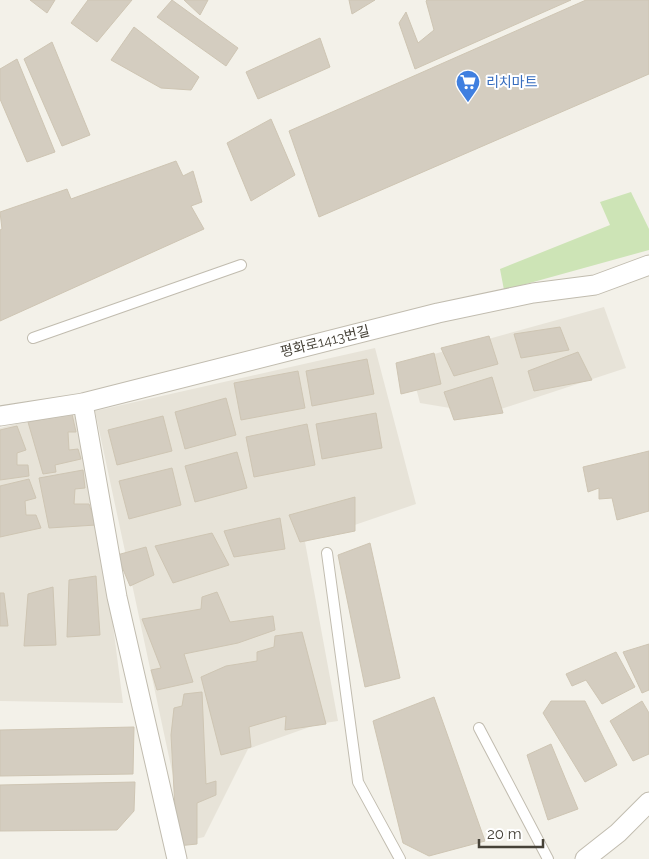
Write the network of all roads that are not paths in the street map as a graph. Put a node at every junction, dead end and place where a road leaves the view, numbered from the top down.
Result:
1 (241, 265) dead end
2 (649, 265) edge
3 (33, 338) dead end
4 (83, 403) junction
5 (0, 416) edge
6 (327, 553) dead end
7 (480, 728) dead end
8 (649, 802) edge
9 (177, 859) edge
10 (400, 859) edge
11 (548, 859) edge
12 (585, 859) edge

1 - 3 lane
2 - 4 street, 평화로1413번길
4 - 5 street, 평화로1413번길
4 - 9 street
6 - 10 lane
7 - 11 lane
8 - 12 street

